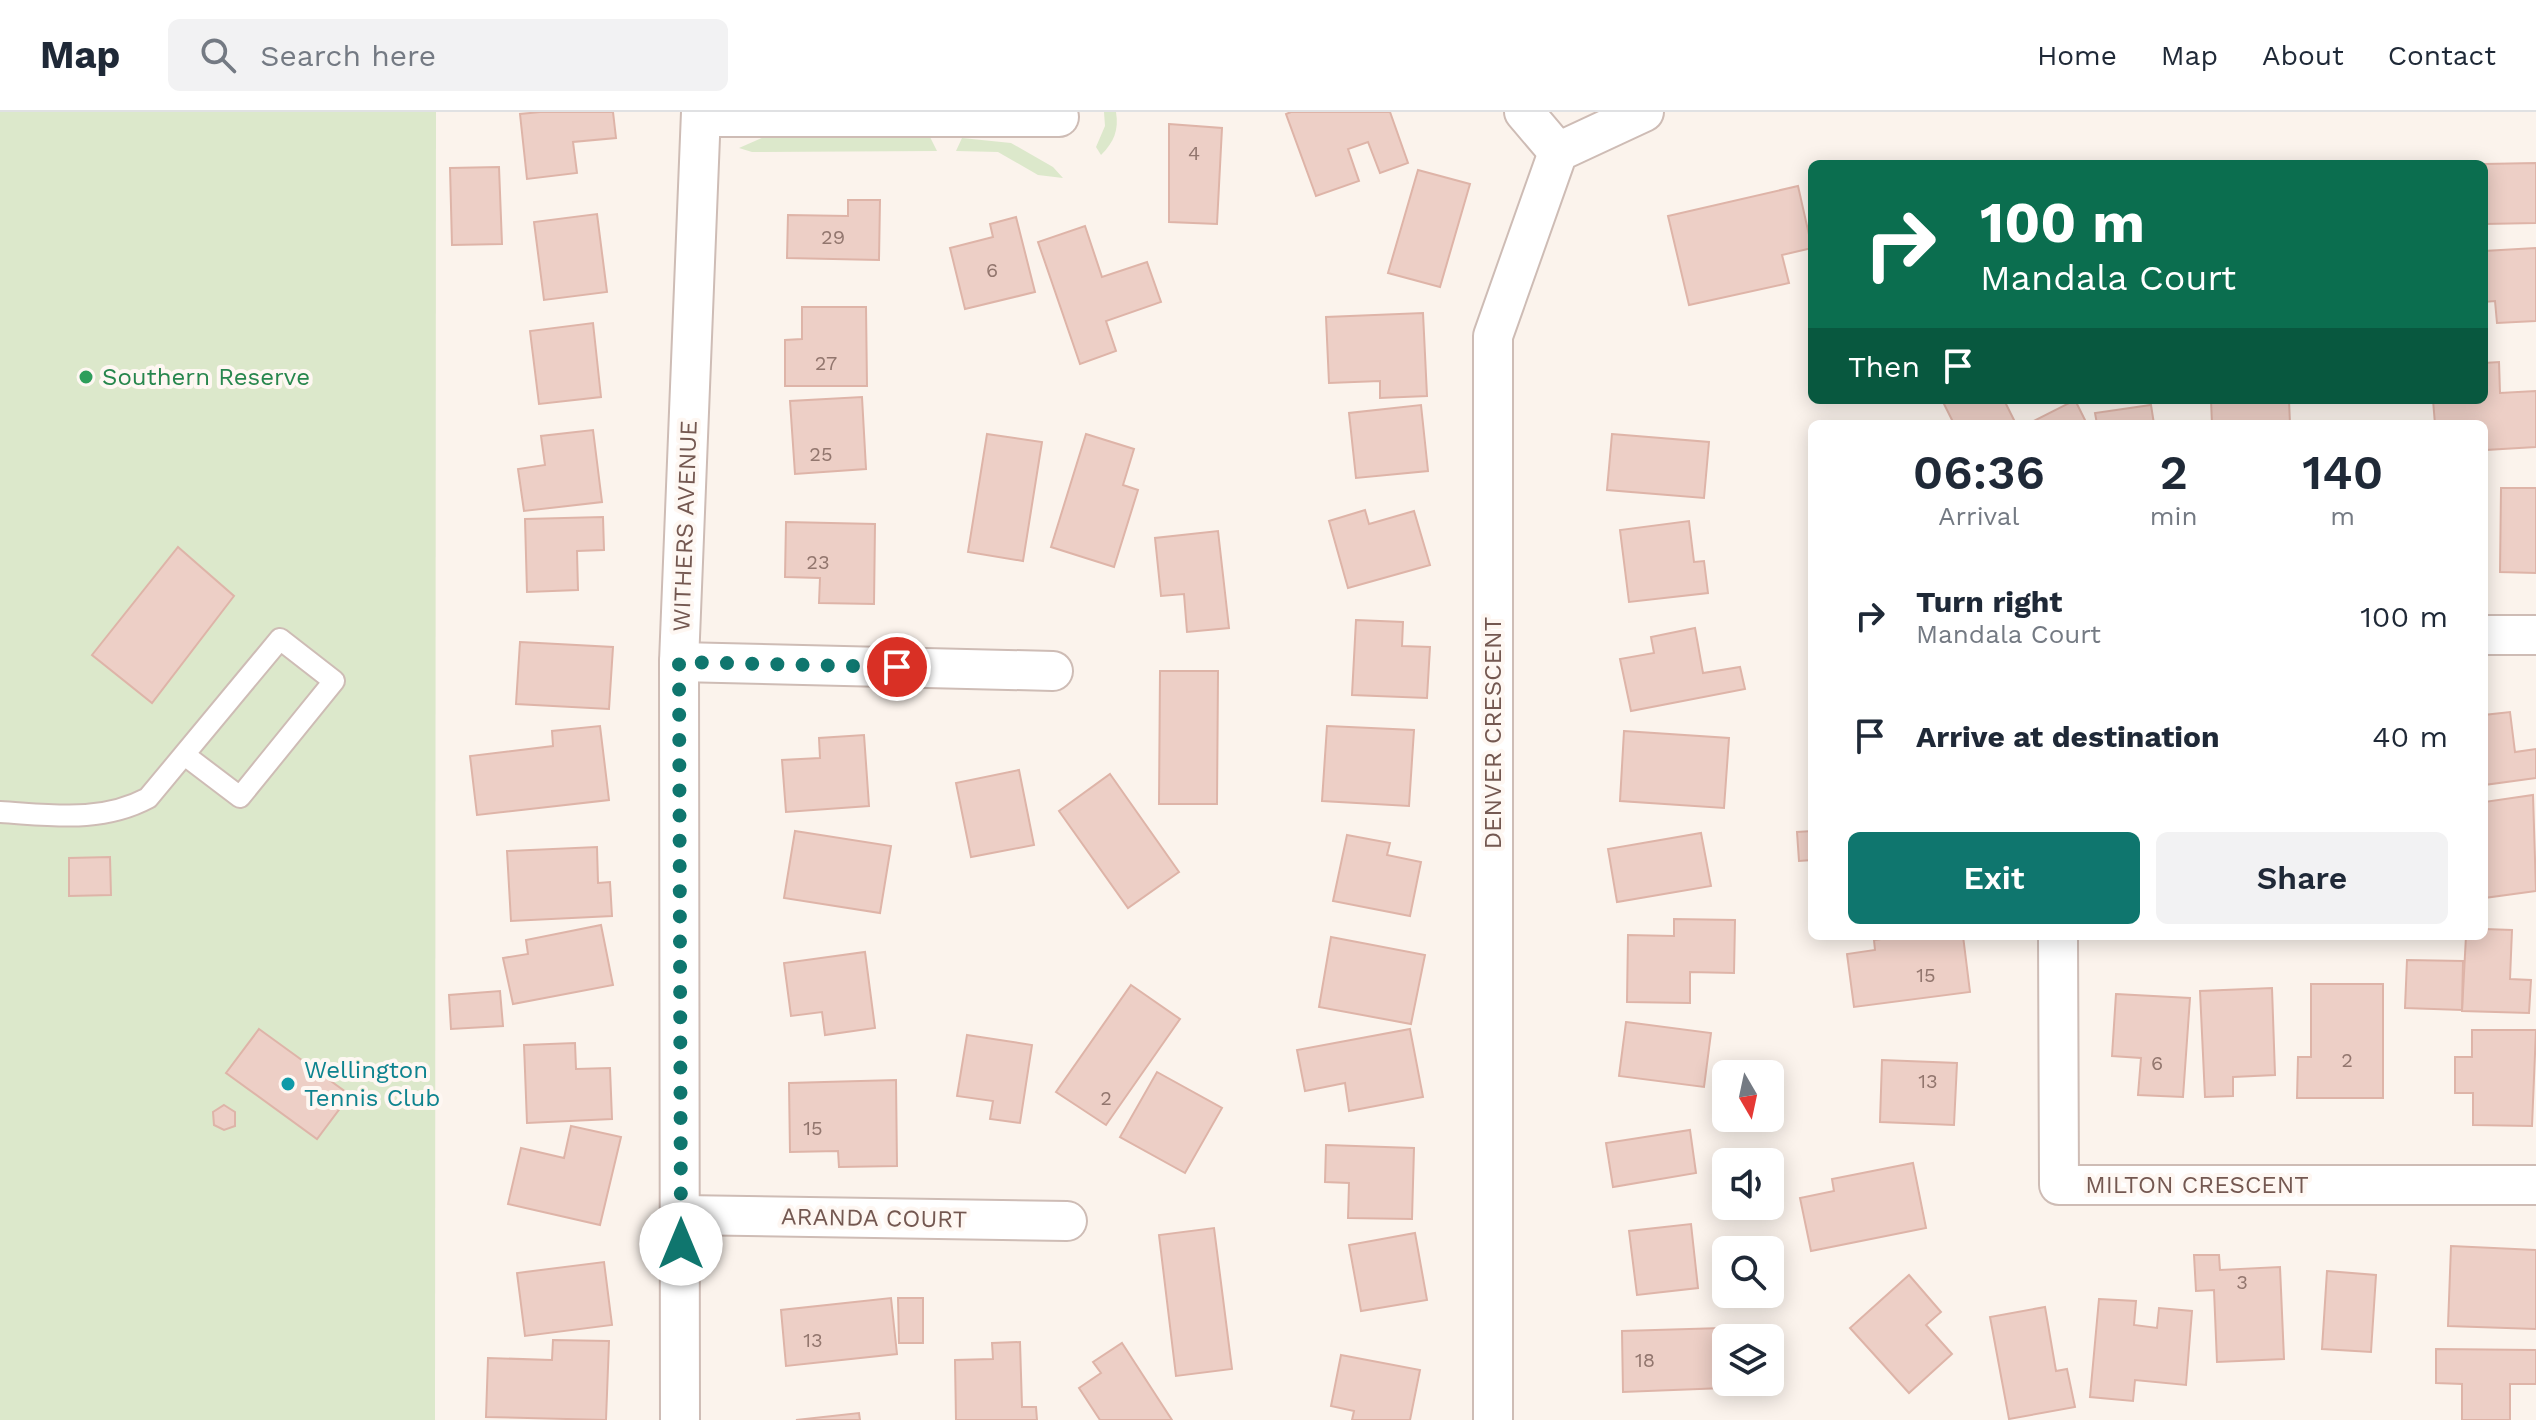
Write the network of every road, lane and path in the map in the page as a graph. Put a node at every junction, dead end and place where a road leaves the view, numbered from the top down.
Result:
1 (1524, 112) edge
2 (1644, 112) edge
3 (701, 114) edge
4 (1059, 117) dead end
5 (1558, 152) junction
6 (2488, 635) edge
7 (2536, 635) edge
8 (679, 662) junction
9 (1053, 671) dead end
10 (186, 756) junction
11 (0, 812) edge
12 (2058, 940) edge
13 (2536, 1185) edge
14 (682, 1215) junction
15 (1067, 1221) dead end
16 (680, 1420) edge
17 (1493, 1420) edge

1 - 5 street
2 - 5 street
3 - 4 street
3 - 8 street, WITHERS AVENUE
5 - 17 street, DENVER CRESCENT
6 - 7 street
8 - 9 street
8 - 14 street, WITHERS AVENUE
10 - 10 lane
10 - 11 lane
12 - 13 street, MILTON CRESCENT
14 - 15 street, ARANDA COURT
14 - 16 street, WITHERS AVENUE

